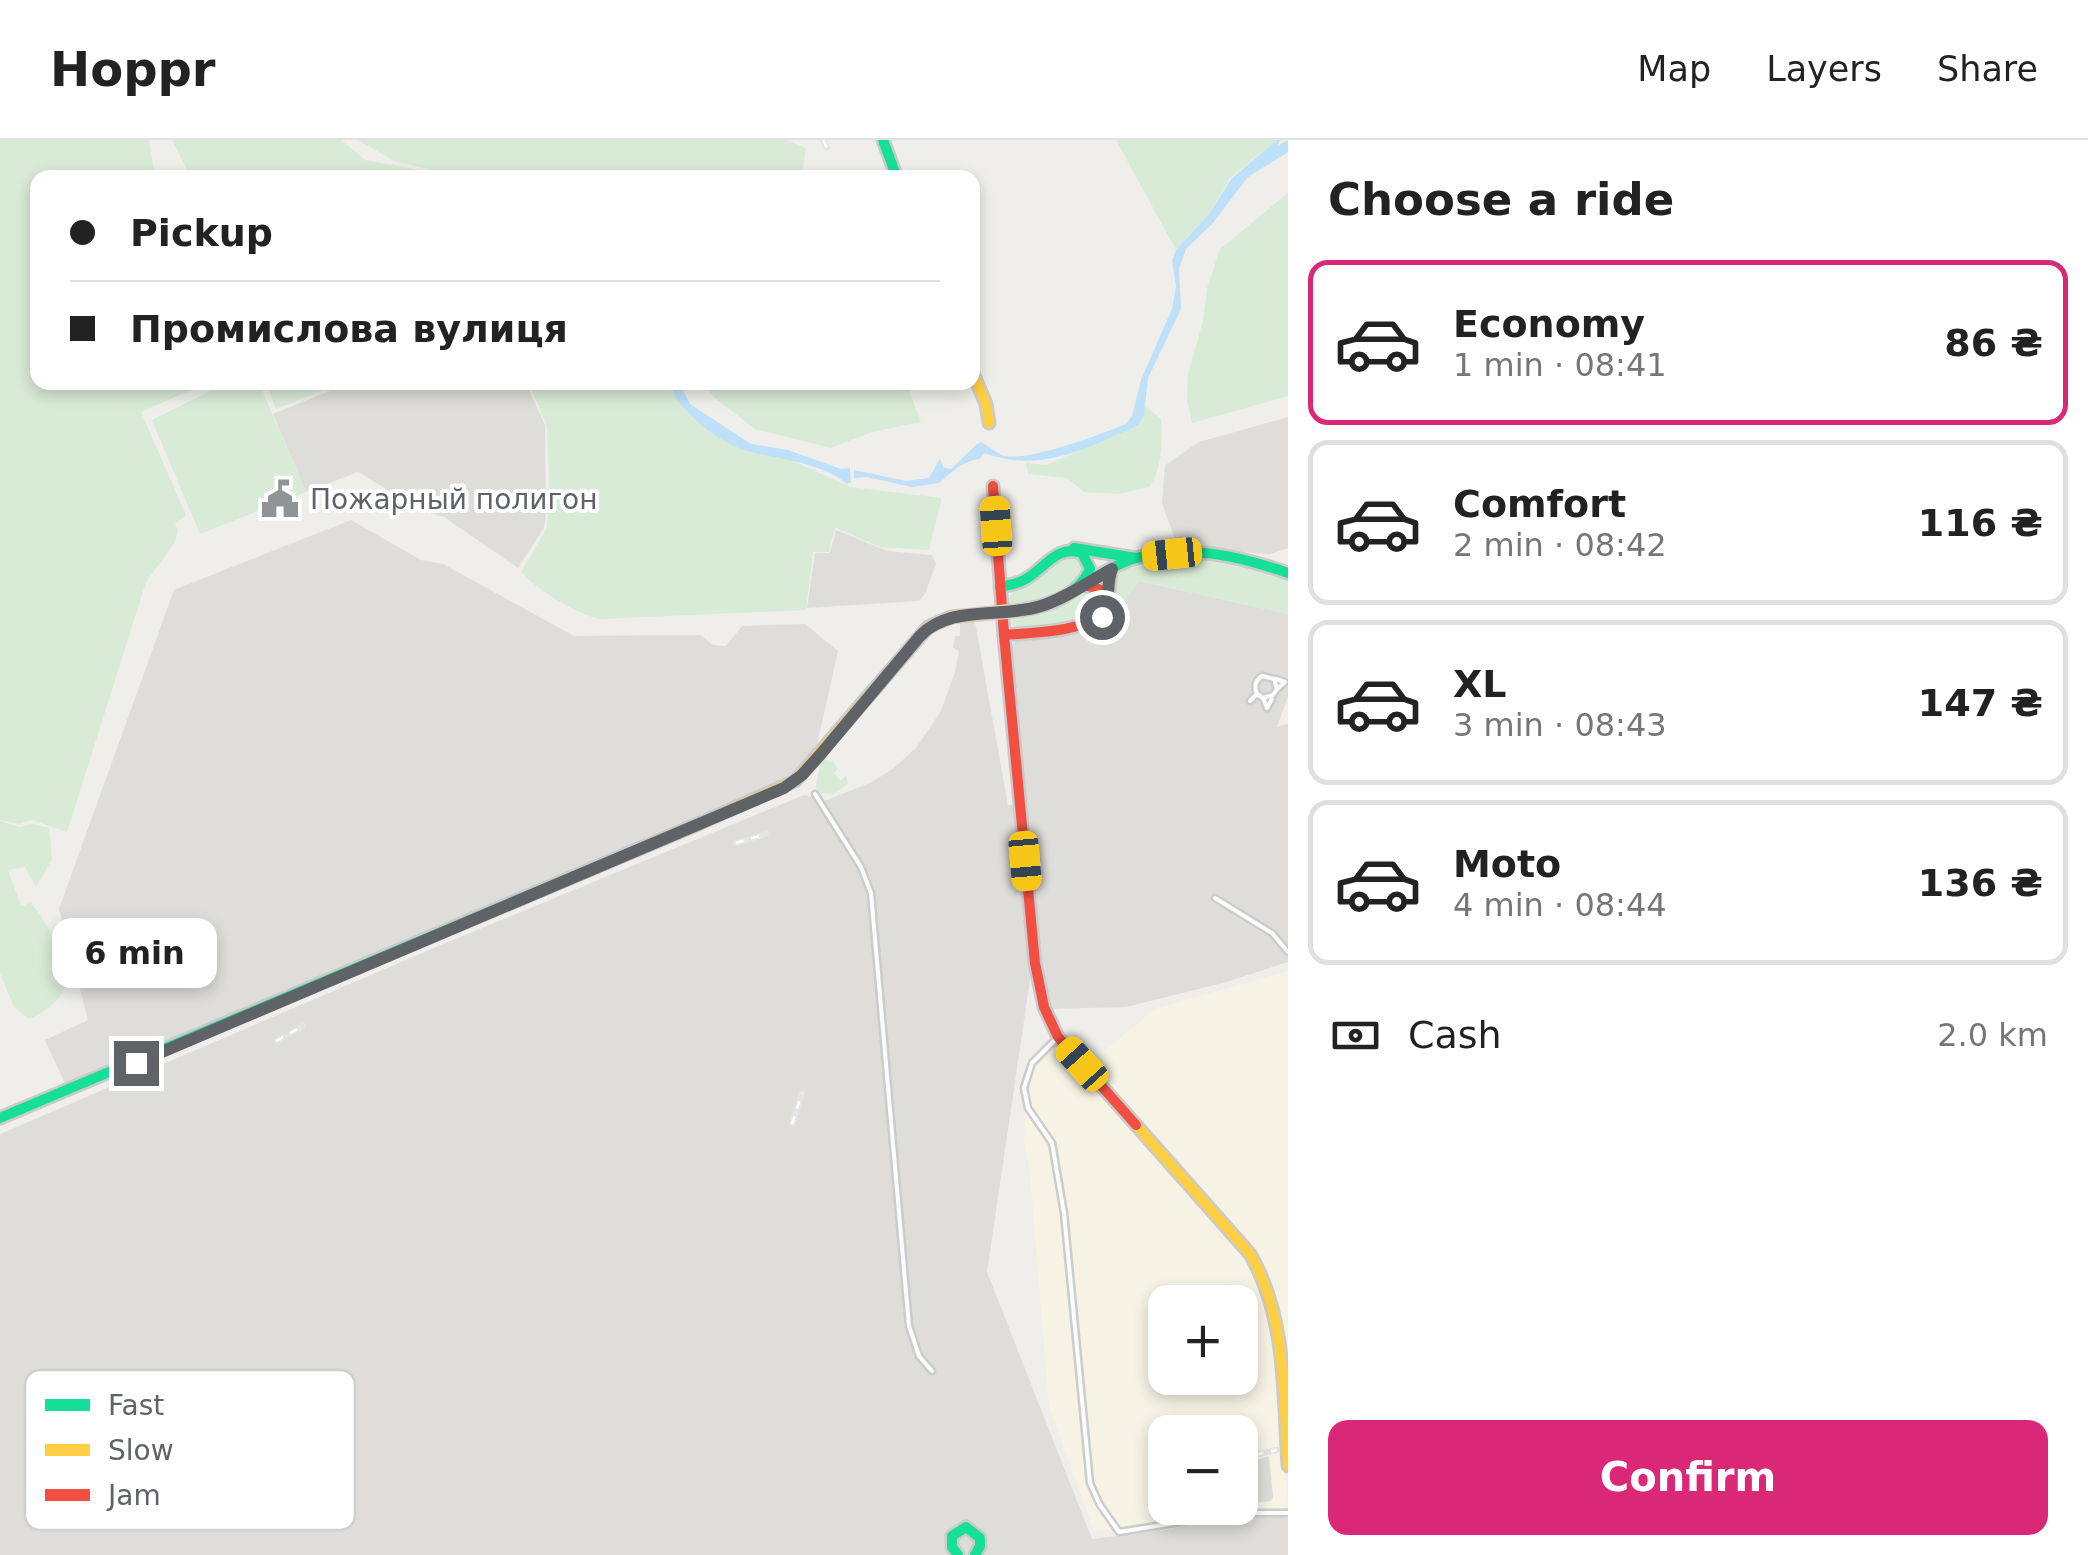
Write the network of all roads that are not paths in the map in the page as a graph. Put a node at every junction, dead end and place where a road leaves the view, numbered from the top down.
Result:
1 (883, 140) edge
2 (894, 170) edge
3 (980, 390) edge
4 (989, 423) dead end
5 (993, 486) dead end
6 (1072, 548) junction
7 (1137, 558) junction
8 (1112, 569) junction
9 (1288, 573) edge
10 (1084, 584) junction
11 (1000, 587) junction
12 (1108, 604) junction
13 (1005, 641) junction
14 (1274, 678) junction
15 (1287, 682) edge
16 (1277, 689) junction
17 (1259, 693) junction
18 (1274, 695) junction
19 (815, 794) dead end
20 (1215, 898) dead end
21 (1288, 952) edge
22 (1058, 1037) junction
23 (0, 1118) edge
24 (932, 1372) dead end
25 (1288, 1466) edge
26 (1288, 1514) edge
27 (958, 1555) edge
28 (974, 1555) edge

1 - 2 main road
3 - 4 main road
5 - 11 main road
6 - 7 main road
6 - 10 main road
6 - 11 main road
7 - 8 main road
7 - 9 main road
8 - 10 main road
8 - 12 main road
10 - 12 main road
10 - 23 main road, bridge
11 - 13 main road
12 - 13 main road
13 - 22 main road
14 - 15 street
14 - 16 street
14 - 17 street
15 - 16 street
16 - 18 street
17 - 18 street
17 - 18 street
19 - 24 street
20 - 21 street
22 - 25 main road
22 - 26 street
27 - 28 main road

